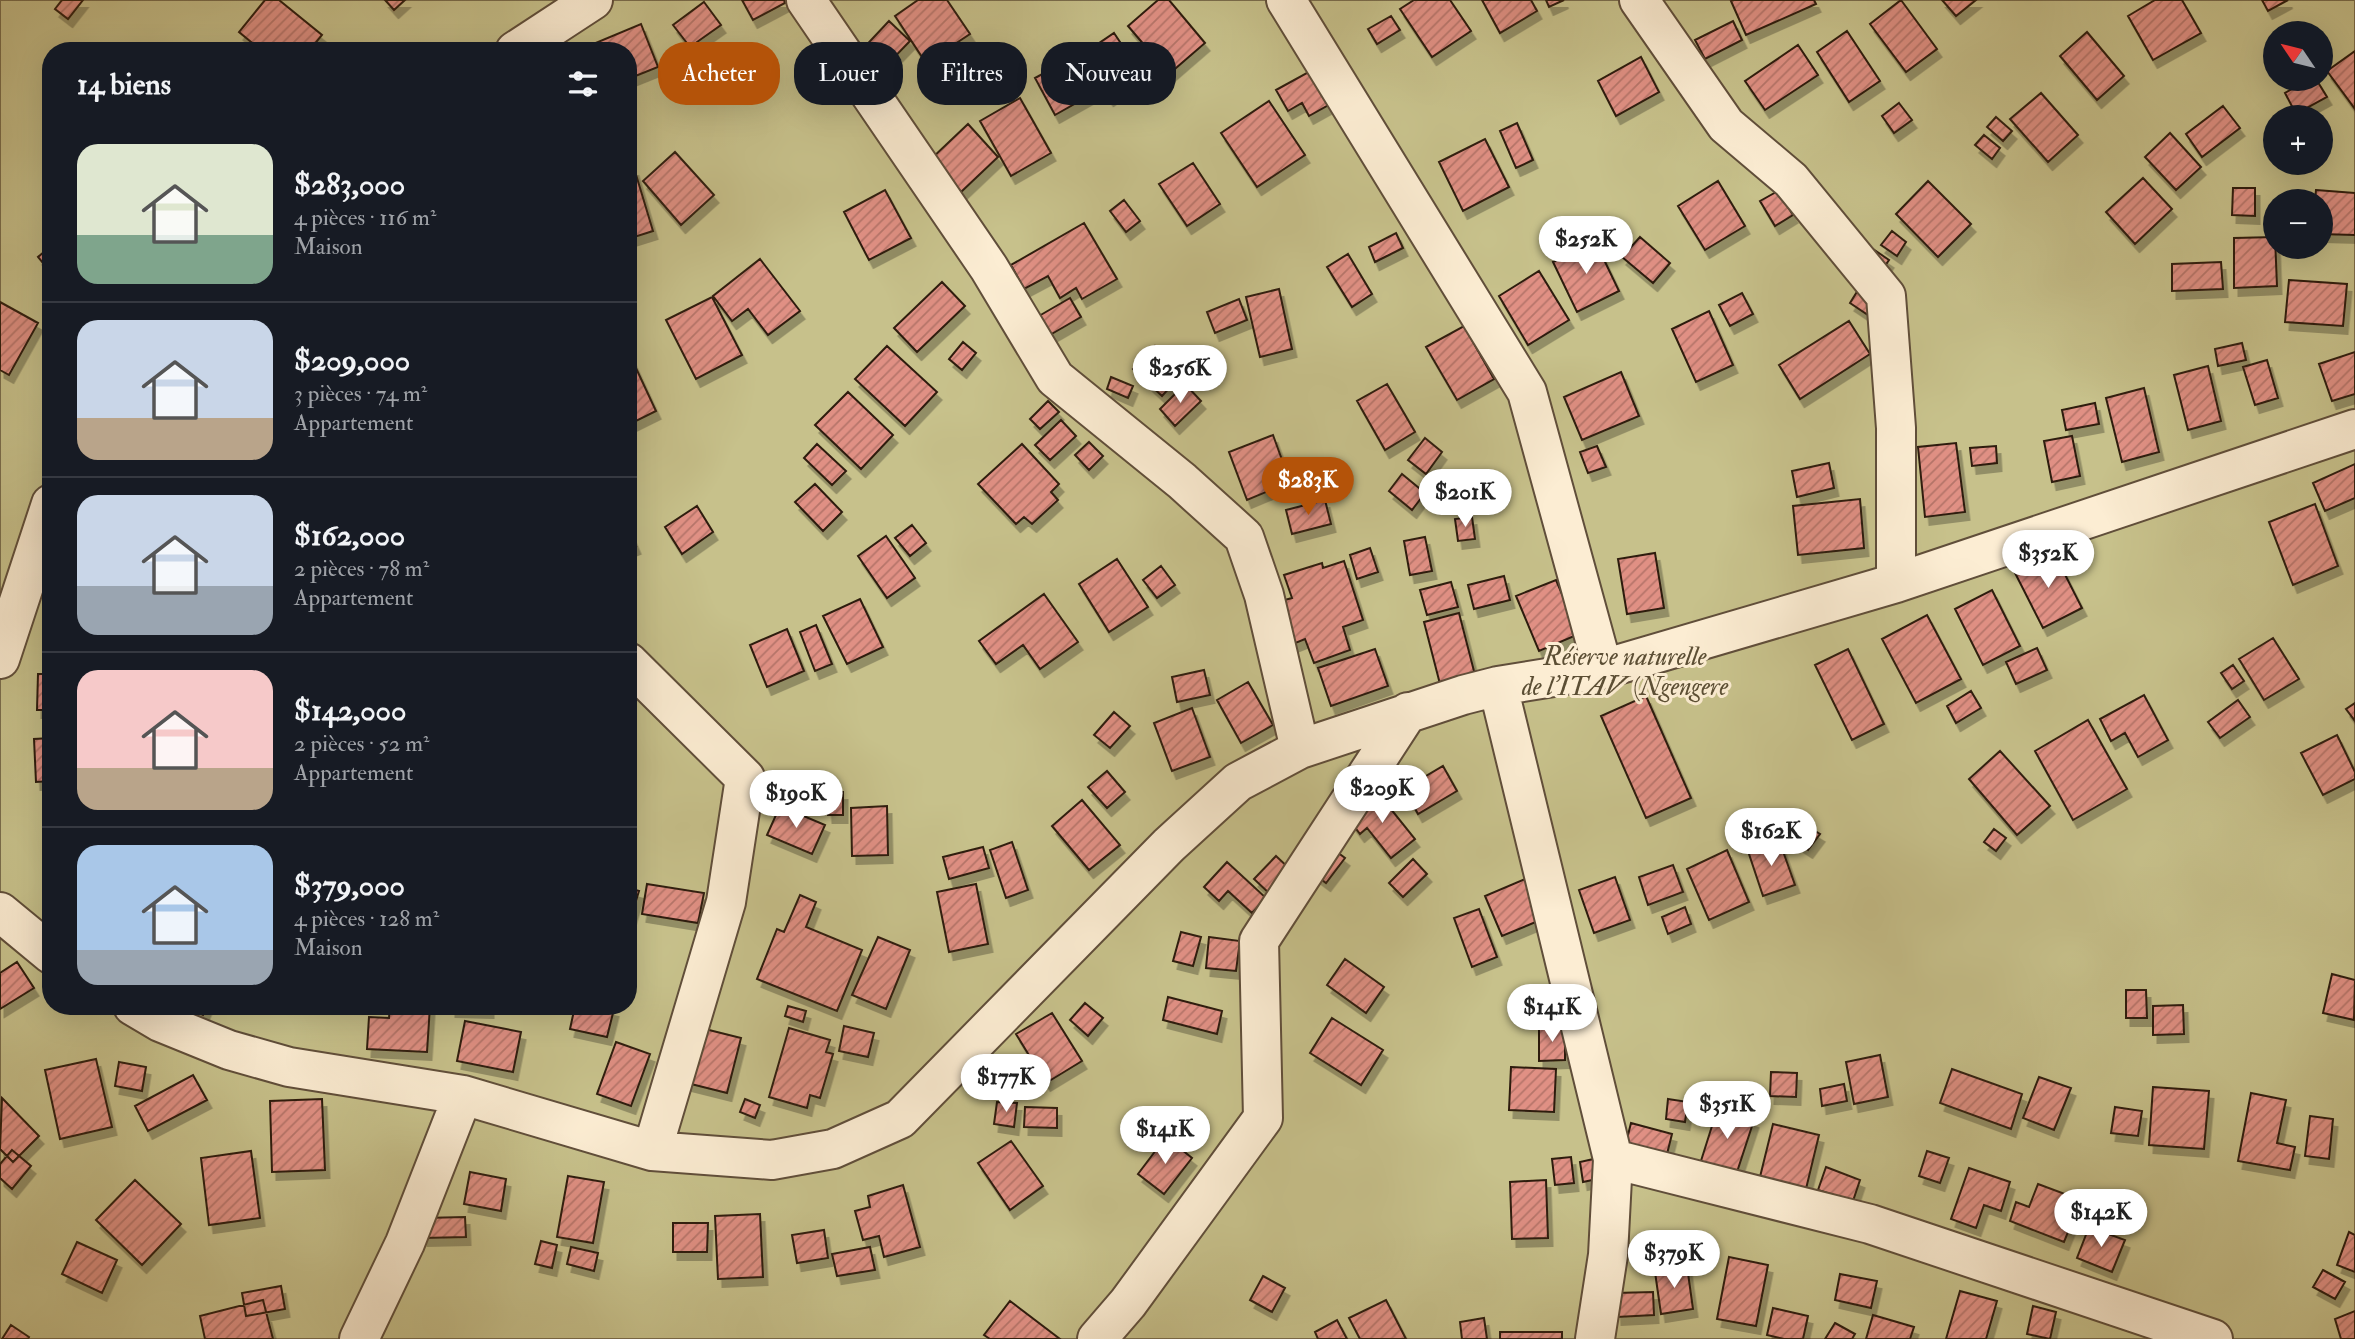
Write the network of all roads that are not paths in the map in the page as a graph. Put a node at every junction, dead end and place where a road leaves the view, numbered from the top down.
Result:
1 (593, 0) edge
2 (806, 0) edge
3 (1286, 0) edge
4 (1639, 0) edge
5 (529, 42) edge
6 (2355, 429) edge
7 (42, 531) edge
8 (1896, 583) junction
9 (0, 659) edge
10 (1603, 669) junction
11 (637, 671) edge
12 (1498, 686) junction
13 (1408, 712) junction
14 (1300, 750) junction
15 (0, 912) edge
16 (42, 947) edge
17 (148, 1015) edge
18 (463, 1095) junction
19 (652, 1151) junction
20 (1613, 1159) junction
21 (2122, 1324) edge
22 (359, 1339) edge
23 (1097, 1339) edge
24 (1595, 1339) edge
25 (2213, 1339) edge

1 - 5 street
2 - 14 street
3 - 10 street
4 - 8 street
6 - 8 street
7 - 9 street
8 - 10 street
10 - 12 street
11 - 19 street
12 - 13 street
12 - 20 street
13 - 14 street
13 - 23 street
14 - 19 street
15 - 16 street
17 - 18 street
18 - 19 street
18 - 22 street
20 - 21 street
20 - 24 street
21 - 25 street

